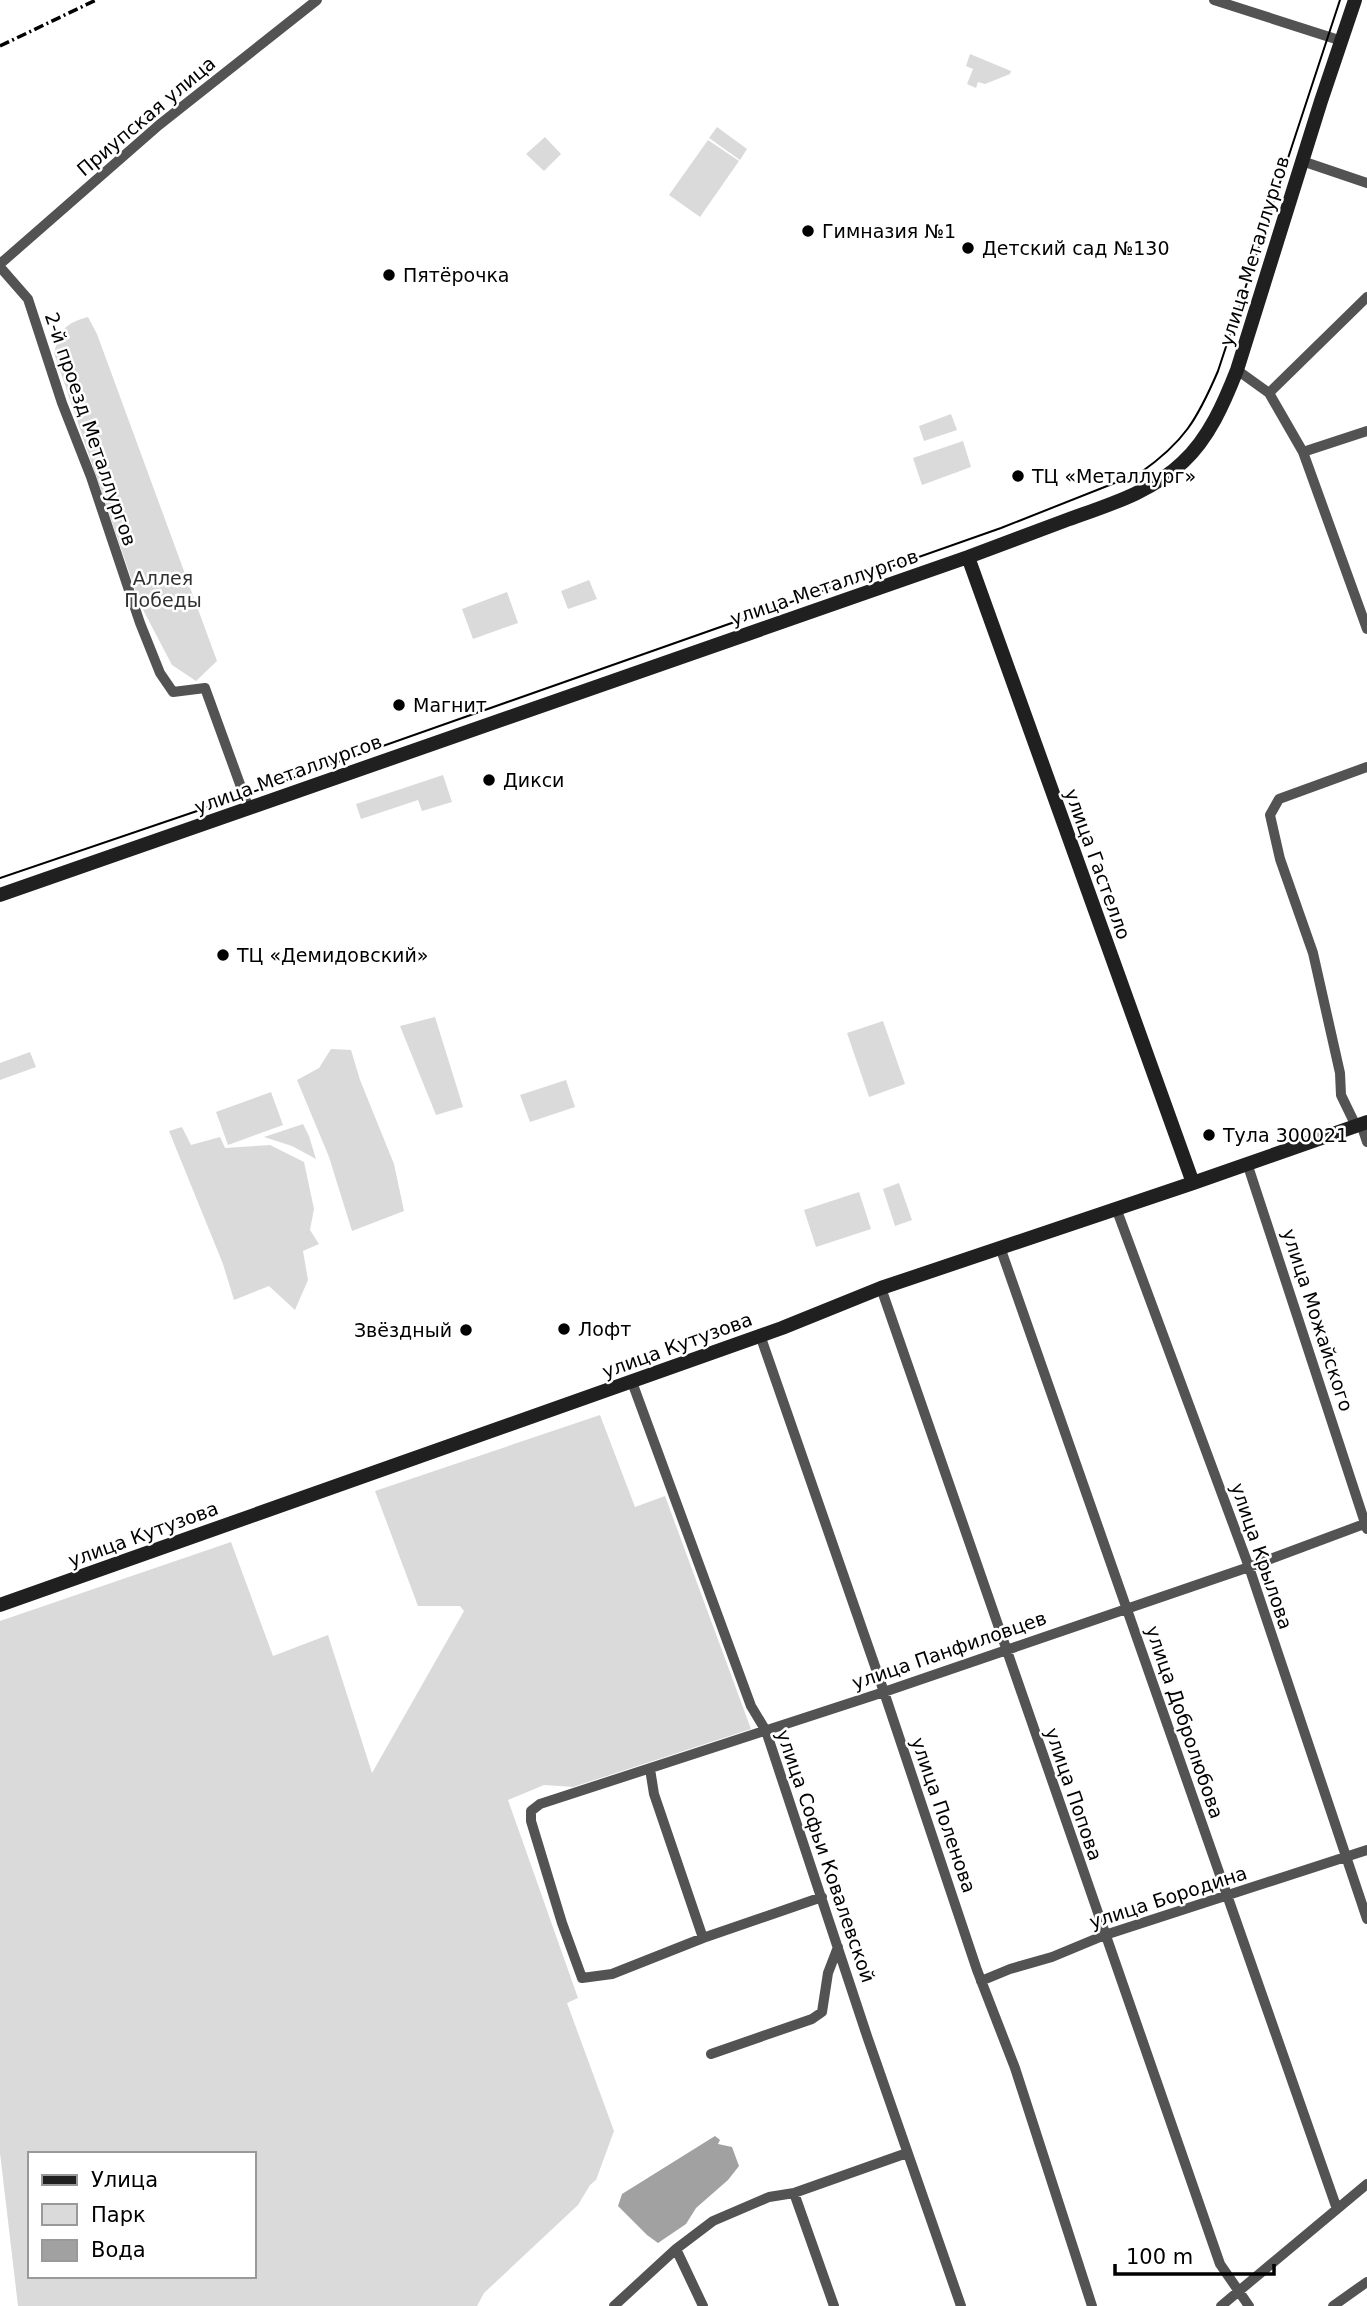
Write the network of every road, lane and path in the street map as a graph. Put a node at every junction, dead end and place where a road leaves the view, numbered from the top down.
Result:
1 (317, 0) edge
2 (1214, 0) edge
3 (1355, 0) edge
4 (1342, 41) junction
5 (1302, 161) junction
6 (1367, 183) edge
7 (0, 266) edge
8 (1367, 297) edge
9 (1237, 370) junction
10 (1269, 393) junction
11 (1367, 431) edge
12 (1303, 452) junction
13 (968, 557) junction
14 (1367, 629) edge
15 (1367, 767) edge
16 (249, 809) junction
17 (0, 895) edge
18 (1361, 1124) edge
19 (1367, 1142) edge
20 (1247, 1163) junction
21 (1193, 1182) junction
22 (1116, 1208) junction
23 (1000, 1247) junction
24 (881, 1287) junction
25 (760, 1335) junction
26 (632, 1382) junction
27 (1366, 1525) edge
28 (1249, 1567) junction
29 (0, 1605) edge
30 (1126, 1608) junction
31 (1005, 1649) junction
32 (884, 1692) junction
33 (766, 1731) junction
34 (650, 1769) junction
35 (1367, 1850) edge
36 (1345, 1857) junction
37 (1228, 1896) junction
38 (821, 1898) junction
39 (1367, 1919) edge
40 (1105, 1936) junction
41 (703, 1938) junction
42 (838, 1947) junction
43 (981, 1981) junction
44 (711, 2054) dead end
45 (907, 2152) junction
46 (1367, 2184) edge
47 (794, 2193) junction
48 (1337, 2208) junction
49 (676, 2249) junction
50 (1367, 2282) edge
51 (1238, 2291) junction
52 (614, 2306) edge
53 (703, 2306) edge
54 (834, 2306) edge
55 (961, 2306) edge
56 (1093, 2306) edge
57 (1220, 2306) edge
58 (1249, 2306) edge
59 (1333, 2306) edge

1 - 7 street, Приупская улица
2 - 4 street
3 - 4 main road, улица Металлургов
4 - 5 main road, улица Металлургов
5 - 6 street
5 - 9 main road, улица Металлургов
7 - 16 street, 2-й проезд Металлургов
8 - 10 street
9 - 10 street
9 - 13 main road, улица Металлургов
10 - 12 street
11 - 12 street
12 - 14 street
13 - 16 main road, улица Металлургов
13 - 21 main road, улица Гастелло
15 - 18 street
16 - 17 main road, улица Металлургов
18 - 19 street
18 - 20 main road, улица Кутузова
20 - 21 main road, улица Кутузова
20 - 27 street, улица Можайского
21 - 22 main road, улица Кутузова
22 - 23 main road, улица Кутузова
22 - 28 street, улица Крылова
23 - 24 main road, улица Кутузова
23 - 30 street, улица Добролюбова
24 - 25 main road, улица Кутузова
24 - 31 street, улица Попова
25 - 26 main road, улица Кутузова
25 - 32 street, улица Поленова
26 - 29 main road, улица Кутузова
26 - 33 street, улица Софьи Ковалевской
27 - 28 street, улица Панфиловцев
28 - 30 street, улица Панфиловцев
28 - 36 street, улица Крылова
30 - 31 street, улица Панфиловцев
30 - 37 street, улица Добролюбова
31 - 32 street, улица Панфиловцев
31 - 40 street, улица Попова
32 - 33 street, улица Панфиловцев
32 - 43 street, улица Поленова
33 - 34 street, улица Панфиловцев
33 - 38 street, улица Софьи Ковалевской
34 - 41 street
34 - 41 street, улица Панфиловцев
35 - 36 street, улица Бородина
36 - 37 street, улица Бородина
36 - 39 street, улица Крылова
37 - 40 street, улица Бородина
37 - 48 street, улица Добролюбова
38 - 41 street
38 - 42 street, улица Софьи Ковалевской
40 - 43 street, улица Бородина
40 - 51 street, улица Попова
42 - 44 street
42 - 45 street, улица Софьи Ковалевской
43 - 56 street, улица Поленова
45 - 47 street
45 - 55 street, улица Софьи Ковалевской
46 - 48 street
47 - 49 street
47 - 54 street
48 - 51 street
49 - 52 street
49 - 53 street
50 - 59 street
51 - 57 street
51 - 58 street, улица Попова

